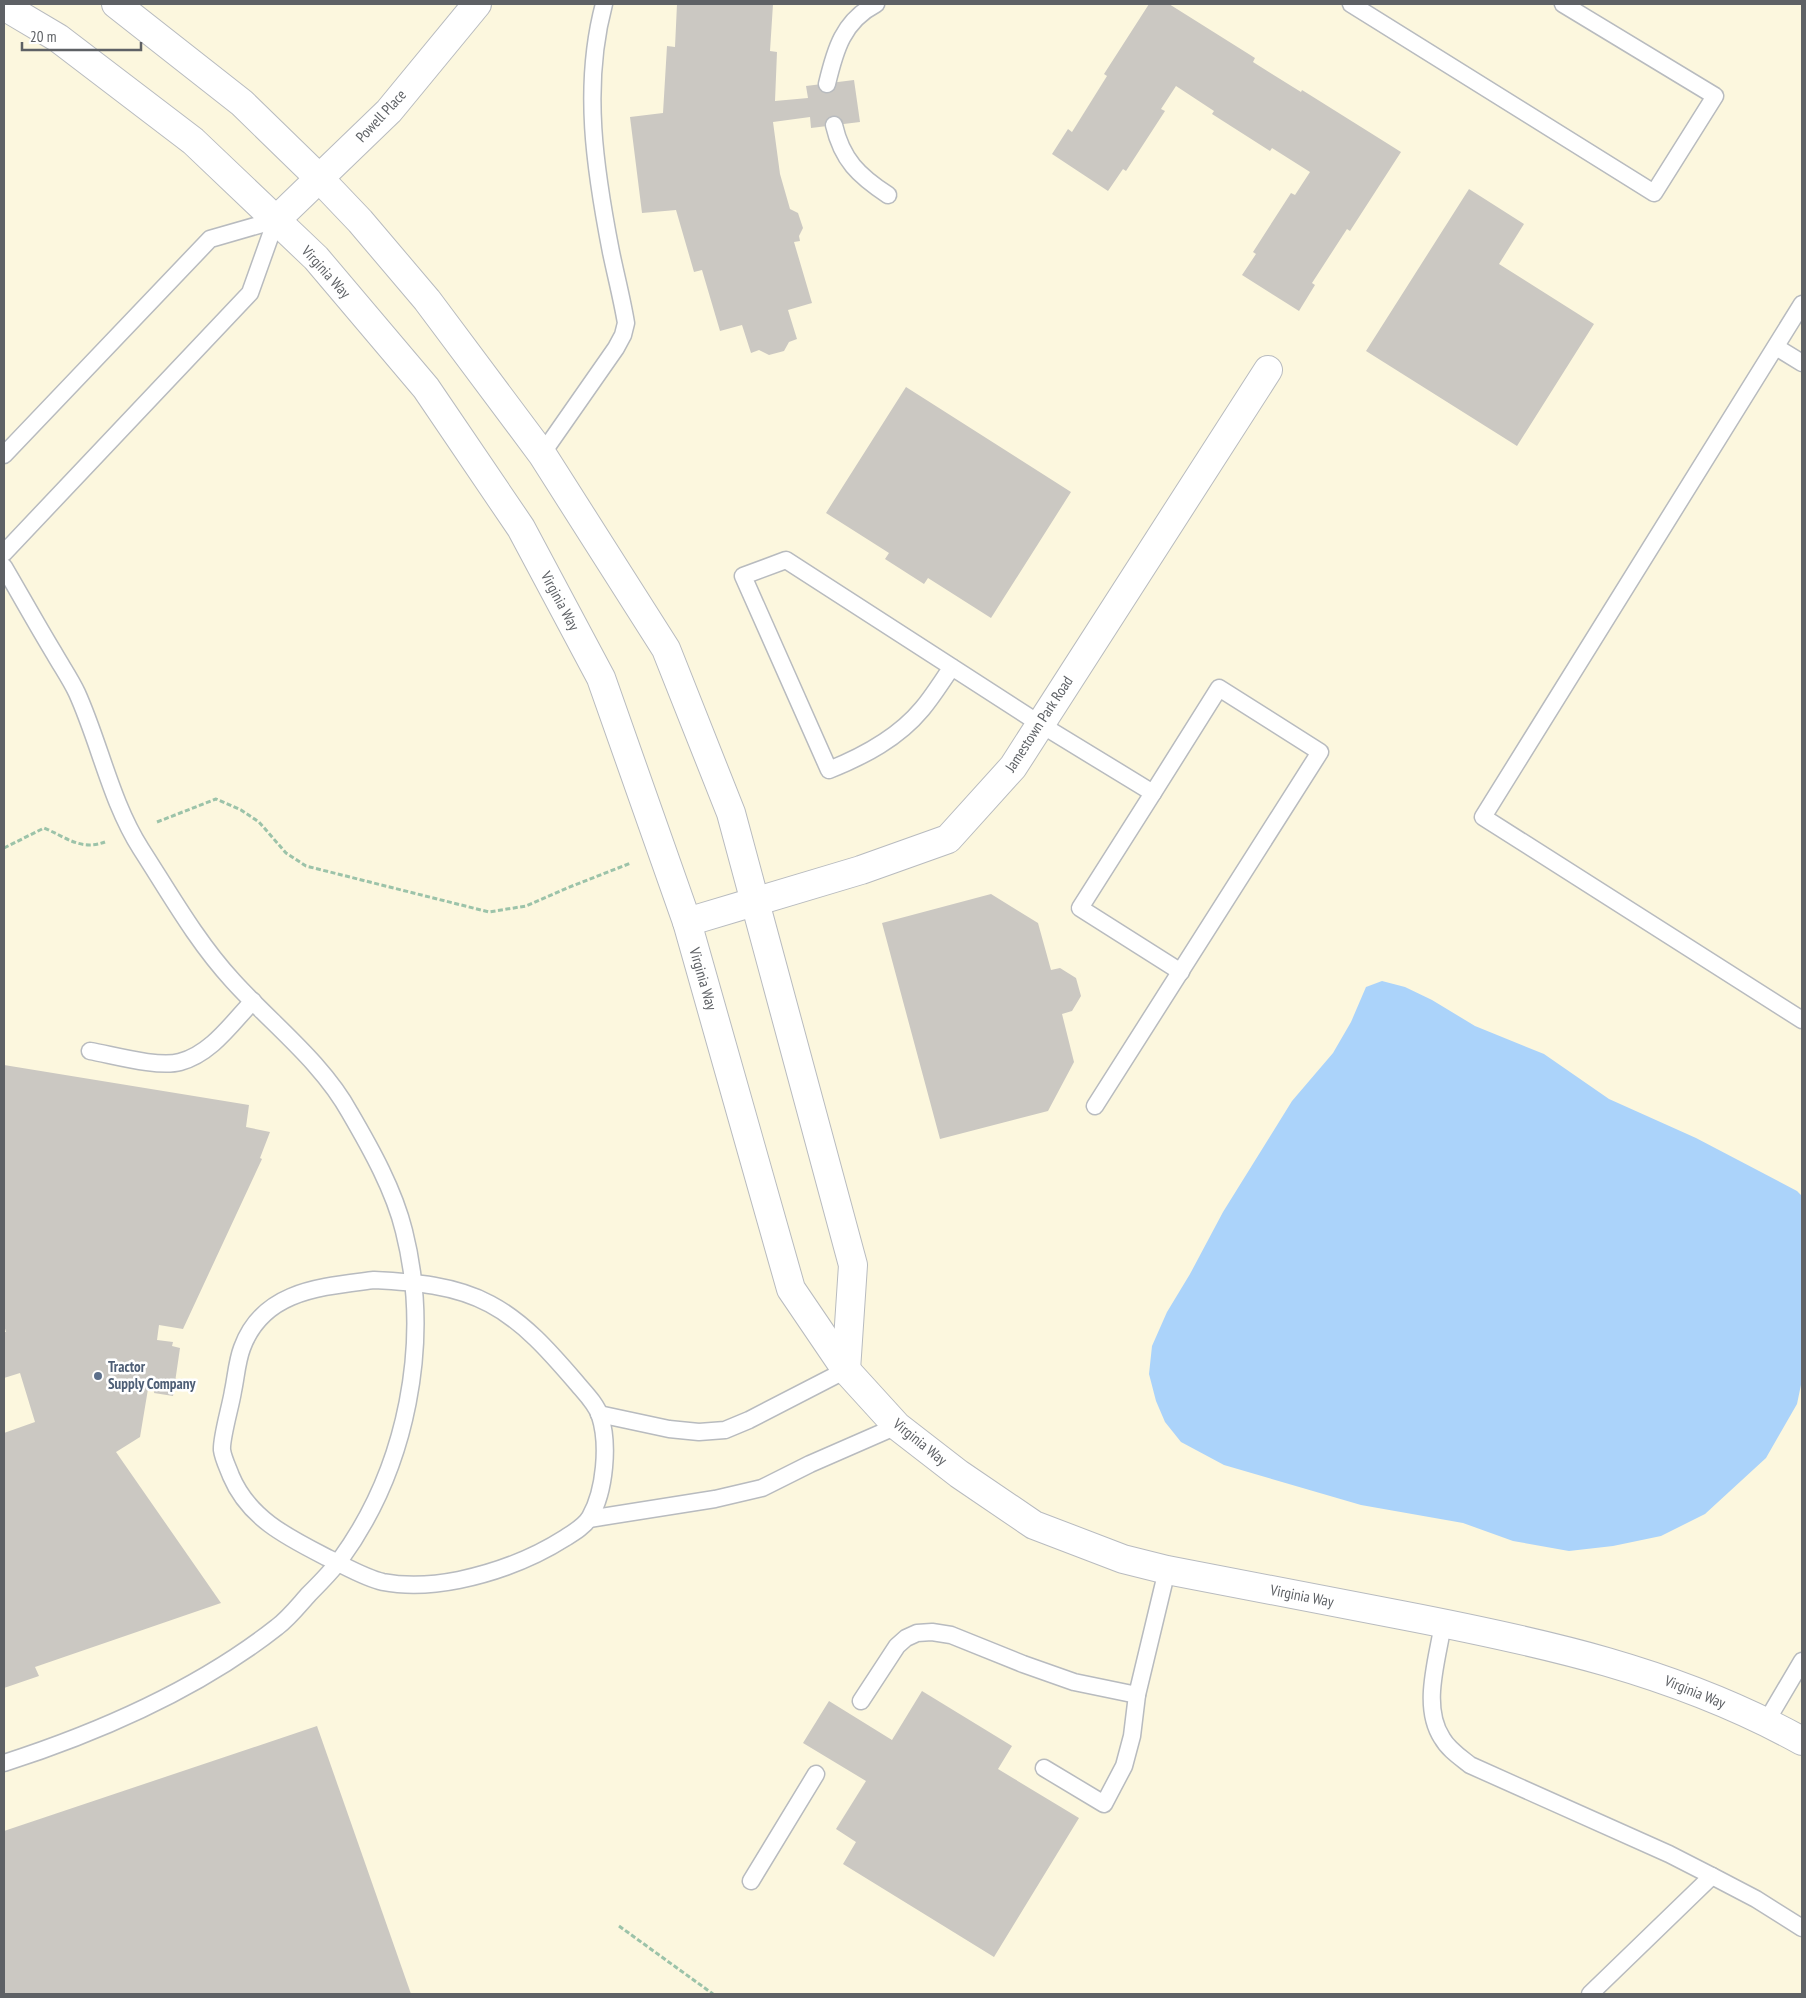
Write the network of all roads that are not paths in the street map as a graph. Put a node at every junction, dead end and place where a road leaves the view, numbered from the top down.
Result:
1 (116, 4) edge
2 (477, 4) edge
3 (604, 4) edge
4 (876, 4) edge
5 (1351, 4) edge
6 (1563, 4) edge
7 (4, 6) edge
8 (827, 84) dead end
9 (834, 125) dead end
10 (319, 178) junction
11 (888, 195) dead end
12 (276, 220) junction
13 (1802, 304) edge
14 (1776, 347) junction
15 (1802, 363) edge
16 (1268, 370) dead end
17 (542, 454) junction
18 (4, 456) edge
19 (4, 553) edge
20 (4, 567) edge
21 (952, 667) junction
22 (1040, 724) junction
23 (1153, 793) junction
24 (755, 901) junction
25 (687, 922) junction
26 (1181, 972) junction
27 (252, 1001) junction
28 (1802, 1020) edge
29 (90, 1051) dead end
30 (1095, 1106) dead end
31 (413, 1282) junction
32 (846, 1370) junction
33 (599, 1414) junction
34 (897, 1426) junction
35 (589, 1519) junction
36 (338, 1563) junction
37 (1167, 1570) junction
38 (1444, 1623) junction
39 (1802, 1661) edge
40 (1137, 1695) junction
41 (861, 1701) dead end
42 (1766, 1722) junction
43 (1802, 1741) edge
44 (4, 1764) edge
45 (1044, 1768) dead end
46 (816, 1774) dead end
47 (1712, 1876) junction
48 (751, 1881) dead end
49 (1802, 1928) edge
50 (1590, 1994) edge

1 - 10 street
2 - 10 street, Powell Place
3 - 17 lane
4 - 8 lane
5 - 6 lane
7 - 12 street, Virginia Way
9 - 11 lane
10 - 12 street, Powell Place
10 - 17 street
12 - 18 lane
12 - 19 lane
12 - 25 street, Virginia Way
13 - 14 lane
14 - 15 lane
14 - 28 lane
16 - 22 street, Jamestown Park Road
17 - 24 street
20 - 27 lane
21 - 21 lane
21 - 22 lane
22 - 23 lane
22 - 24 street, Jamestown Park Road
23 - 26 lane
23 - 26 lane
24 - 25 street, Jamestown Park Road
24 - 32 street
25 - 32 street, Virginia Way
26 - 30 lane
27 - 29 lane
27 - 31 lane
31 - 33 lane
31 - 36 lane
31 - 36 lane
32 - 33 lane
32 - 34 street, Virginia Way
33 - 35 lane
34 - 35 lane
34 - 37 street, Virginia Way
35 - 36 lane
36 - 44 lane
37 - 38 street, Virginia Way
37 - 40 lane
38 - 42 street, Virginia Way
38 - 47 lane
39 - 42 lane
40 - 41 lane
40 - 45 lane
42 - 43 street, Virginia Way
46 - 48 lane
47 - 49 lane
47 - 50 lane

